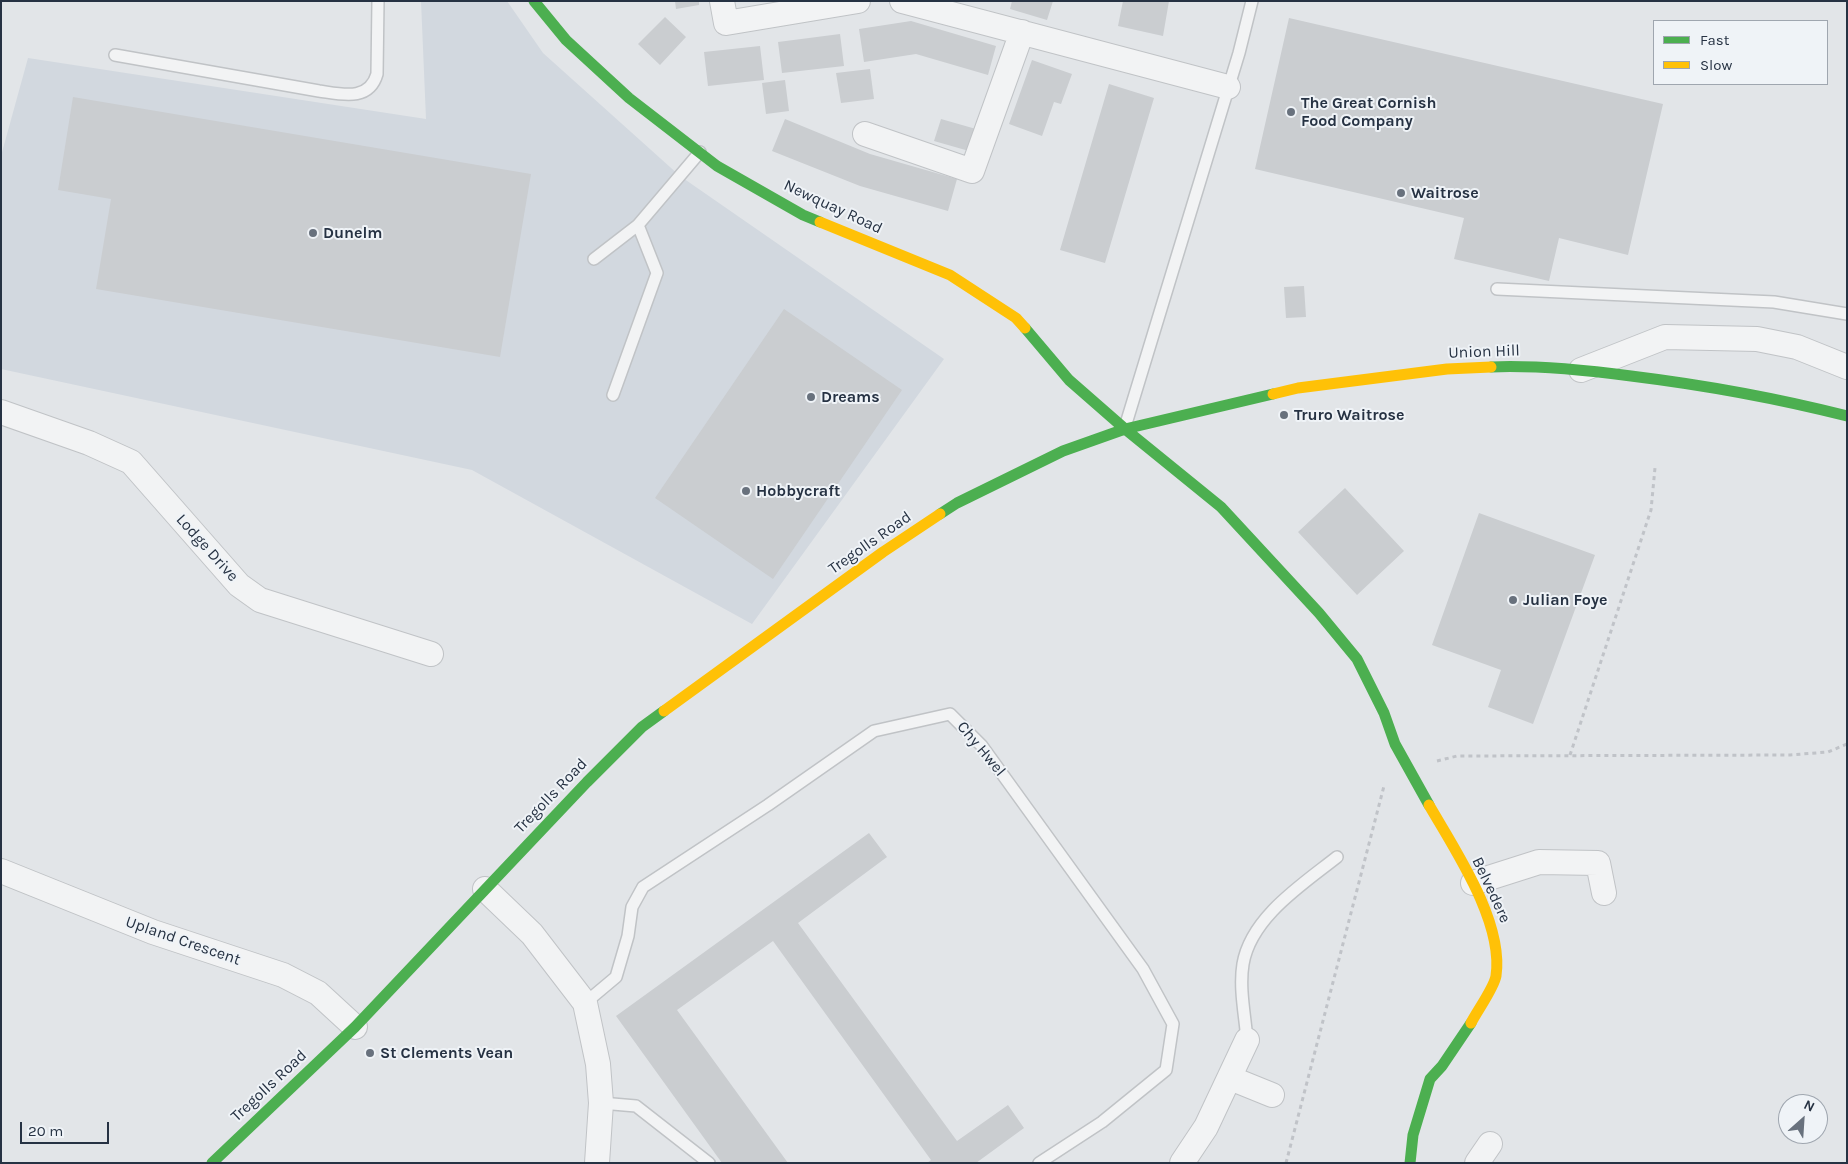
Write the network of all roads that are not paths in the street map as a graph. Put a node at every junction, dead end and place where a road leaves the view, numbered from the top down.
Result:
1 (378, 1) edge
2 (534, 1) edge
3 (722, 1) edge
4 (858, 1) edge
5 (902, 1) edge
6 (1252, 1) edge
7 (986, 11) edge
8 (1022, 32) junction
9 (115, 55) dead end
10 (1228, 87) junction
11 (866, 134) dead end
12 (700, 152) junction
13 (638, 225) junction
14 (594, 259) dead end
15 (1497, 288) dead end
16 (1847, 314) edge
17 (1847, 367) edge
18 (1581, 370) junction
19 (613, 395) dead end
20 (1, 412) edge
21 (1847, 416) edge
22 (1125, 429) junction
23 (957, 503) joint
24 (431, 654) dead end
25 (1395, 744) joint
26 (1337, 857) dead end
27 (1, 871) edge
28 (1473, 884) junction
29 (485, 889) junction
30 (1604, 893) dead end
31 (585, 1003) junction
32 (356, 1027) junction
33 (1247, 1040) joint
34 (1230, 1078) junction
35 (1272, 1095) dead end
36 (601, 1103) junction
37 (1490, 1144) dead end
38 (212, 1163) edge
39 (597, 1163) edge
40 (709, 1163) edge
41 (1039, 1163) edge
42 (1182, 1163) edge
43 (1410, 1163) edge
44 (1477, 1163) edge

1 - 9 lane
2 - 12 main road, Newquay Road
3 - 4 street
5 - 7 street
6 - 10 lane
7 - 8 street
8 - 10 street
8 - 11 street
10 - 22 lane
12 - 13 lane
12 - 22 main road, Newquay Road
13 - 14 lane
13 - 19 lane
15 - 16 lane
17 - 18 street
18 - 21 main road, Union Hill
18 - 22 main road, Union Hill
20 - 24 street, Lodge Drive
22 - 23 main road, Union Hill
22 - 25 main road, Newquay Road
23 - 29 main road, Tregolls Road
25 - 28 main road, Belvedere
26 - 33 lane
27 - 32 street, Upland Crescent
28 - 30 street
28 - 43 main road, Belvedere
29 - 31 street
29 - 32 main road, Tregolls Road
31 - 36 street
31 - 41 lane, Chy Hwel
32 - 38 main road, Tregolls Road
33 - 34 street
34 - 35 street
34 - 42 street
36 - 39 street
36 - 40 lane
37 - 44 street

